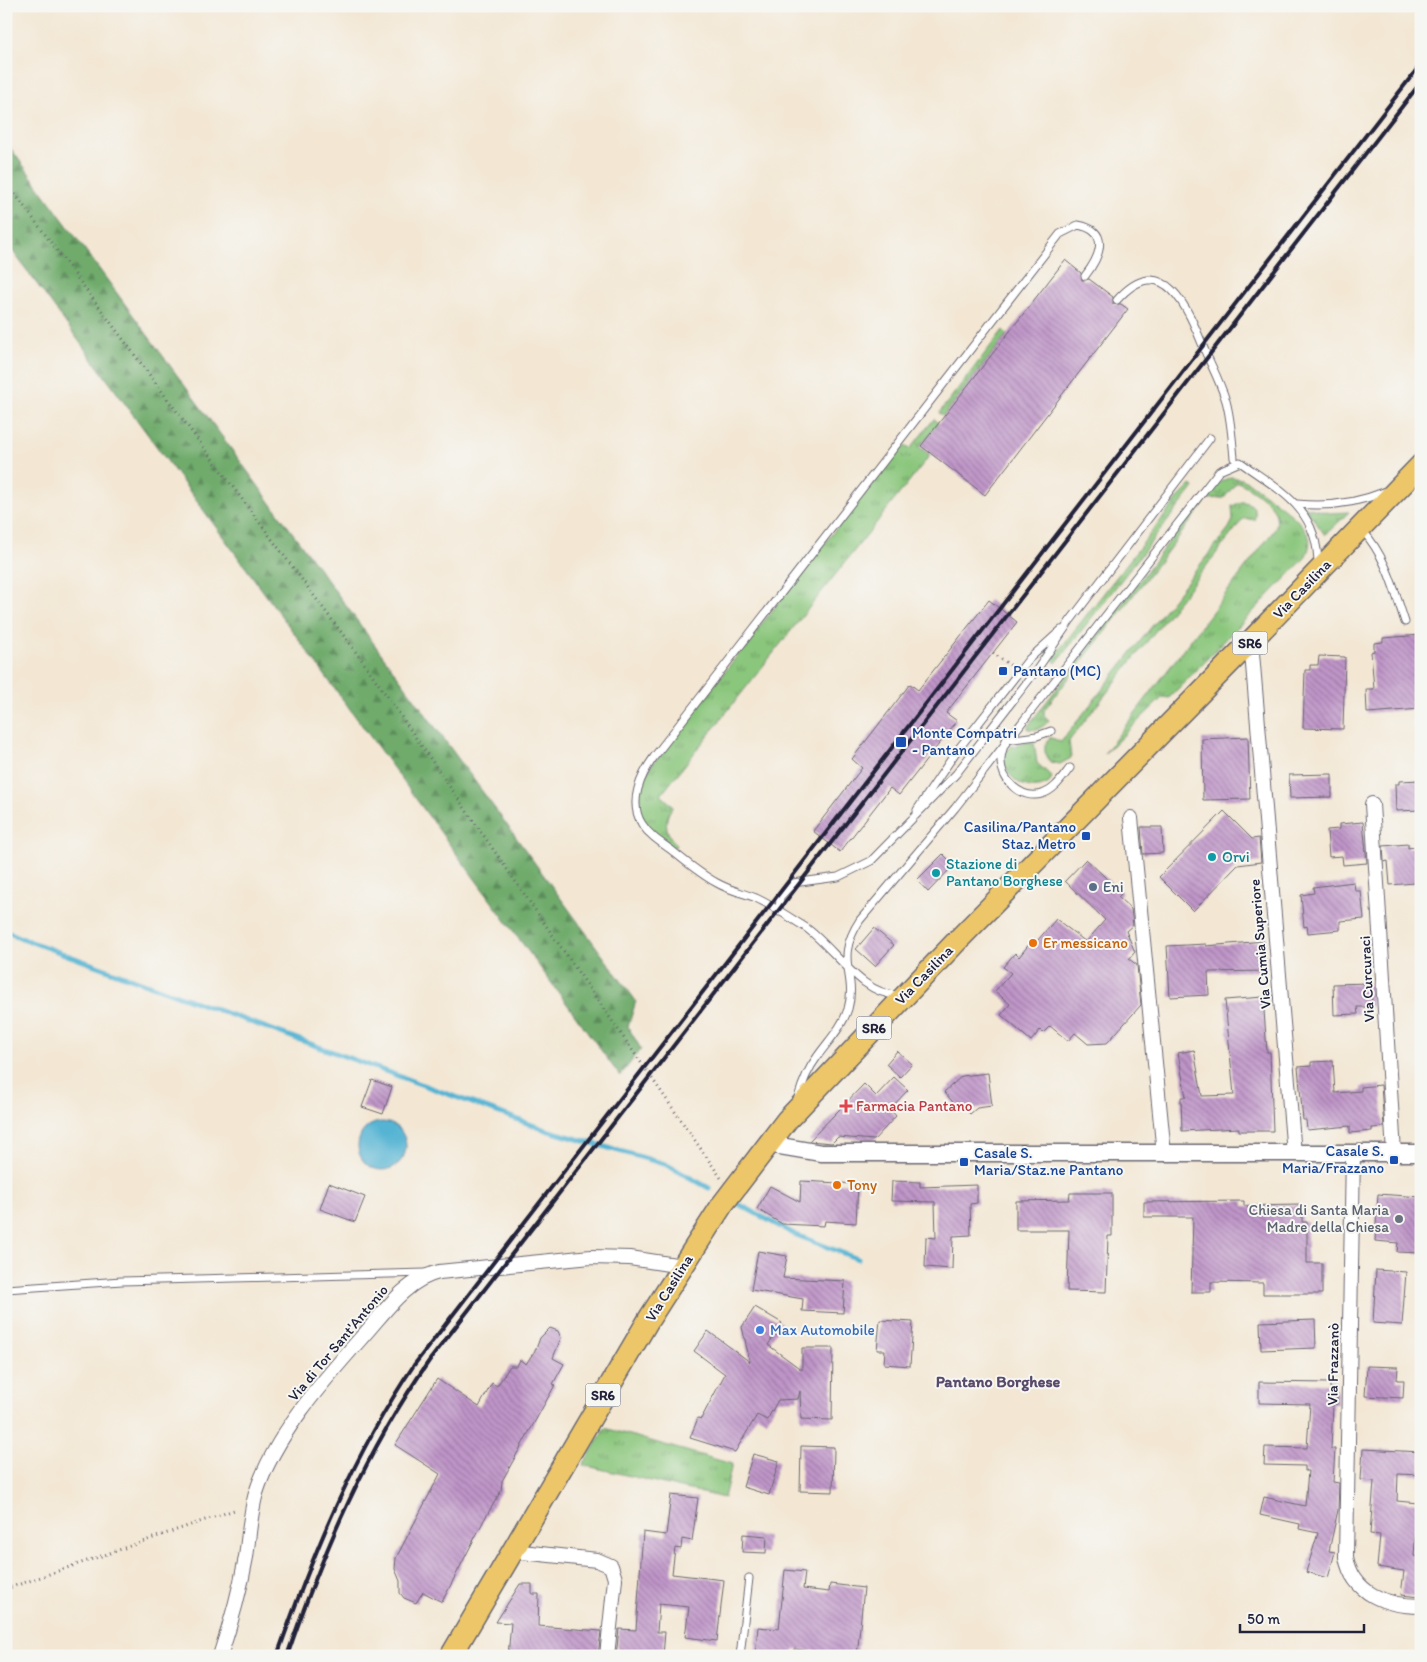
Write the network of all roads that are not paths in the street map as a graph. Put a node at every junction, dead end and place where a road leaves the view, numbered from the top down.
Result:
1 (1085, 276) dead end
2 (1117, 300) dead end
3 (1210, 438) dead end
4 (1234, 458) dead end
5 (1421, 464) edge
6 (1400, 486) junction
7 (1297, 504) junction
8 (1360, 528) junction
9 (1318, 572) junction
10 (1070, 622) junction
11 (1405, 622) dead end
12 (1251, 641) junction
13 (1051, 731) dead end
14 (1006, 740) junction
15 (1070, 768) dead end
16 (1372, 804) dead end
17 (1132, 818) dead end
18 (907, 825) junction
19 (779, 912) junction
20 (847, 967) junction
21 (908, 992) junction
22 (793, 1113) junction
23 (768, 1144) junction
24 (1421, 1152) edge
25 (1352, 1153) junction
26 (1394, 1153) junction
27 (1164, 1154) junction
28 (1294, 1154) junction
29 (682, 1266) junction
30 (439, 1272) junction
31 (6, 1289) edge
32 (512, 1551) junction
33 (749, 1578) dead end
34 (1421, 1606) edge
35 (220, 1656) edge
36 (451, 1656) edge
37 (607, 1656) edge
38 (740, 1656) edge

1 - 19 lane
2 - 4 lane
3 - 10 lane
5 - 6 main road, Via Casilina / SR6
6 - 7 lane
6 - 8 main road, Via Casilina / SR6
7 - 9 lane
7 - 14 lane
8 - 9 main road, Via Casilina / SR6
8 - 11 lane
9 - 12 main road, Via Casilina / SR6
10 - 18 lane
10 - 18 lane
12 - 21 main road, Via Casilina / SR6
12 - 28 street, Via Cumia Superiore
13 - 14 lane
14 - 15 lane
14 - 20 lane
16 - 26 street, Via Curcuraci
17 - 27 street
18 - 19 lane
19 - 20 lane
20 - 21 lane
20 - 22 lane
21 - 22 main road, Via Casilina / SR6
22 - 23 main road, Via Casilina / SR6
23 - 27 street
23 - 29 main road, Via Casilina / SR6
24 - 26 street
25 - 26 street
25 - 28 street
25 - 34 street, Via Frazzanò
27 - 28 street
29 - 30 street, Via di Tor Sant'Antonio
29 - 32 main road, Via Casilina / SR6
30 - 31 lane
30 - 35 street, Via di Tor Sant'Antonio
32 - 36 main road, Via Casilina / SR6
32 - 37 street
33 - 38 lane

